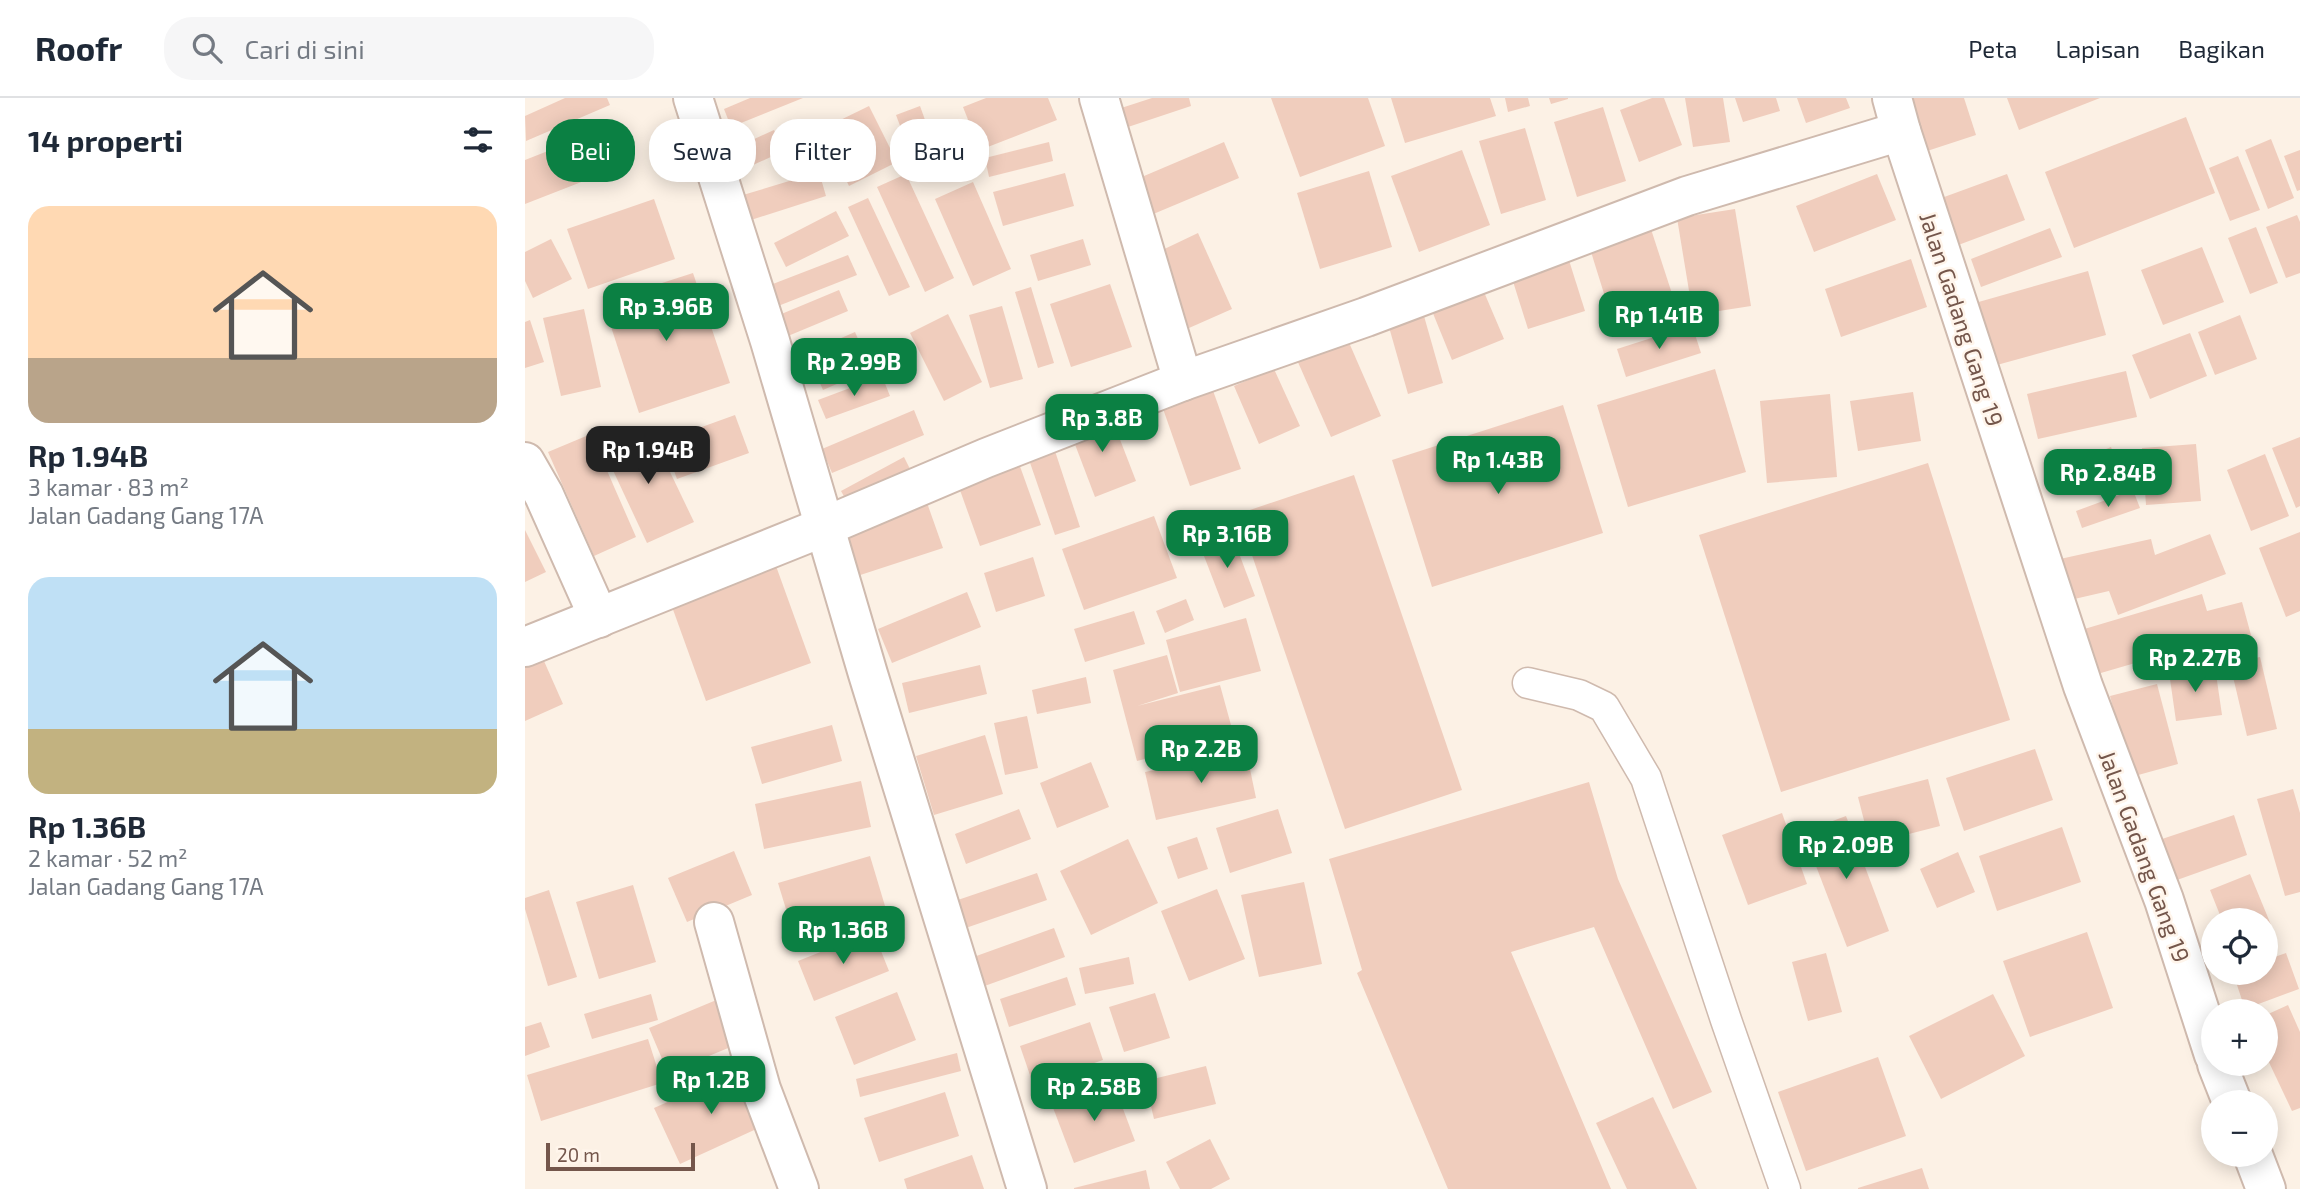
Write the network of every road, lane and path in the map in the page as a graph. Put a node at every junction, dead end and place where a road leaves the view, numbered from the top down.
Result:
1 (693, 98) edge
2 (1099, 98) edge
3 (1897, 115) edge
4 (1182, 381) junction
5 (525, 462) edge
6 (826, 526) junction
7 (599, 618) junction
8 (525, 647) edge
9 (1528, 682) dead end
10 (714, 922) dead end
11 (2201, 1015) edge
12 (2258, 1167) edge
13 (799, 1189) edge
14 (1027, 1189) edge
15 (1785, 1189) edge
16 (2266, 1189) edge

1 - 6 street
2 - 4 street
3 - 4 street
3 - 11 street, Jalan Gadang Gang 19
4 - 6 street
5 - 7 street
6 - 7 street
6 - 14 street
7 - 8 street
9 - 15 lane
10 - 13 street
12 - 16 street

